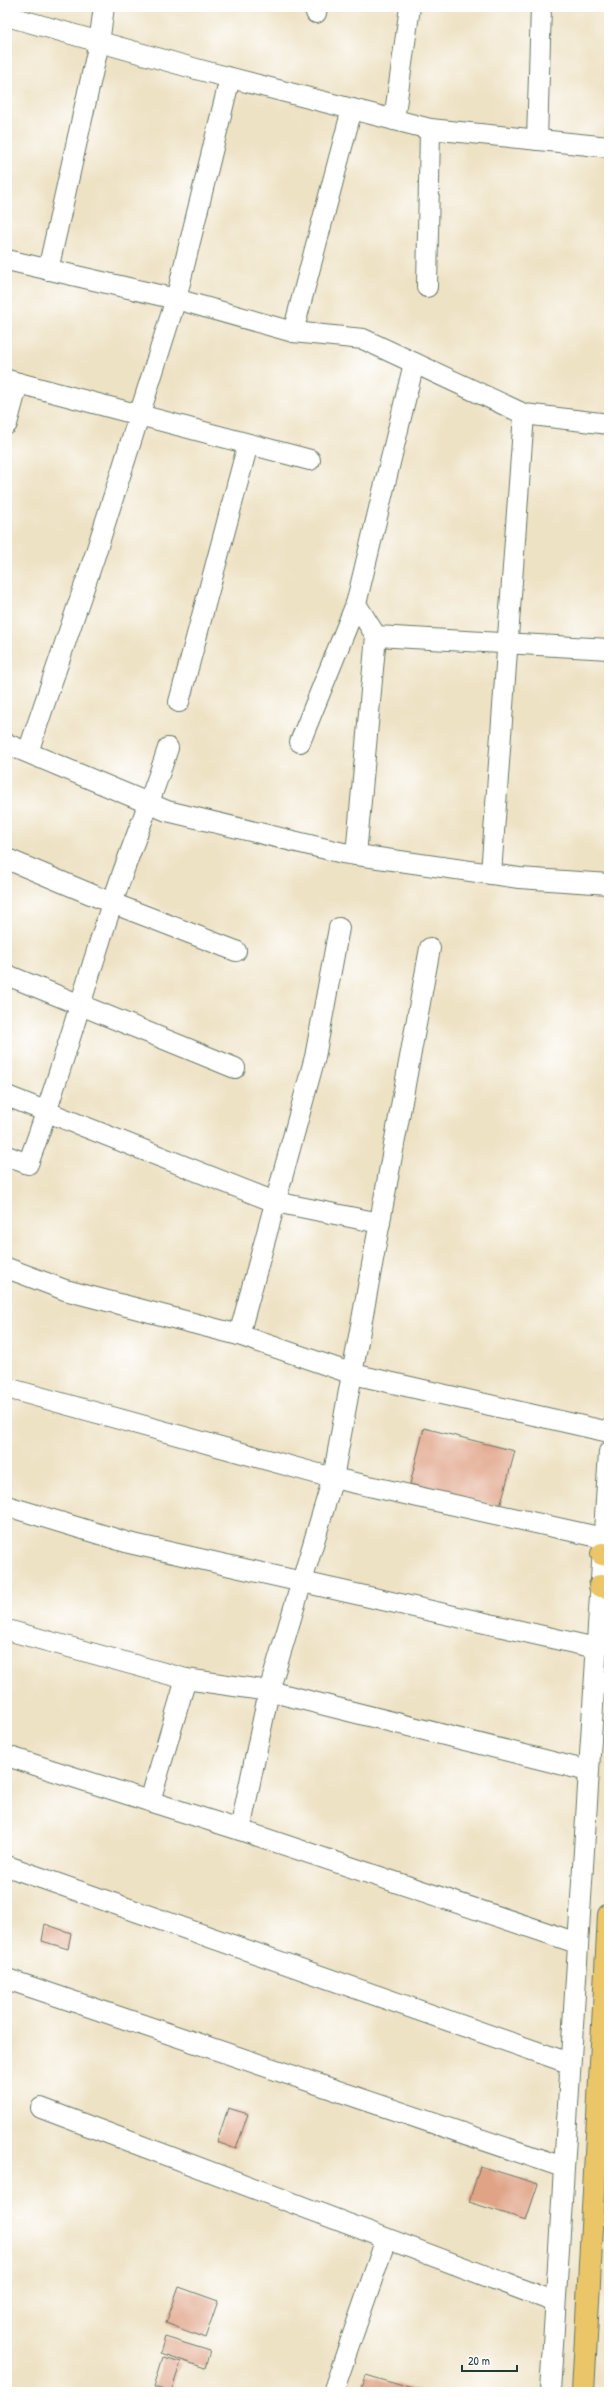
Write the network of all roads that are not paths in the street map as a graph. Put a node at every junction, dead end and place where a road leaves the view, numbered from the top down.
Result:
1 (104, 7) edge
2 (410, 7) edge
3 (541, 7) edge
4 (7, 16) edge
5 (99, 43) junction
6 (230, 78) junction
7 (352, 109) junction
8 (394, 120) junction
9 (430, 129) junction
10 (537, 140) junction
11 (609, 147) edge
12 (7, 260) edge
13 (48, 270) junction
14 (427, 287) dead end
15 (176, 299) junction
16 (293, 332) junction
17 (414, 363) junction
18 (12, 381) edge
19 (524, 414) junction
20 (140, 415) junction
21 (7, 424) edge
22 (609, 424) edge
23 (248, 444) junction
24 (310, 460) dead end
25 (356, 604) junction
26 (376, 636) junction
27 (506, 644) junction
28 (609, 649) edge
29 (179, 702) dead end
30 (300, 742) dead end
31 (7, 744) edge
32 (168, 748) dead end
33 (28, 752) junction
34 (150, 804) junction
35 (356, 855) junction
36 (7, 859) edge
37 (491, 874) junction
38 (609, 884) edge
39 (112, 903) junction
40 (339, 928) dead end
41 (430, 948) dead end
42 (236, 951) dead end
43 (7, 975) edge
44 (81, 1004) junction
45 (235, 1068) dead end
46 (7, 1096) edge
47 (47, 1112) junction
48 (7, 1156) edge
49 (275, 1202) junction
50 (380, 1223) junction
51 (7, 1268) edge
52 (238, 1335) junction
53 (352, 1374) junction
54 (7, 1388) edge
55 (609, 1432) edge
56 (609, 1452) edge
57 (333, 1478) junction
58 (7, 1506) edge
59 (605, 1549) edge
60 (302, 1582) junction
61 (604, 1587) edge
62 (7, 1630) edge
63 (596, 1648) junction
64 (186, 1680) junction
65 (269, 1691) junction
66 (7, 1756) edge
67 (588, 1771) junction
68 (150, 1801) junction
69 (240, 1830) junction
70 (7, 1866) edge
71 (609, 1915) edge
72 (576, 1943) junction
73 (7, 1979) edge
74 (569, 2063) junction
75 (41, 2108) dead end
76 (563, 2167) junction
77 (386, 2239) junction
78 (555, 2302) junction
79 (333, 2392) edge
80 (550, 2392) edge
81 (582, 2392) edge

1 - 5 street
2 - 8 street
3 - 10 street
4 - 5 street
5 - 6 street
5 - 13 street
6 - 7 street
6 - 15 street
7 - 8 street
7 - 16 street
8 - 9 street
9 - 10 street
9 - 14 street
10 - 11 street
12 - 13 street
13 - 15 street
15 - 16 street
15 - 20 street
16 - 17 street
17 - 19 street
17 - 25 street
18 - 20 street
18 - 21 street
19 - 22 street
19 - 27 street
20 - 23 street
20 - 33 street
23 - 24 street
23 - 29 street
25 - 26 street
25 - 30 street
26 - 27 street
26 - 35 street
27 - 28 street
27 - 37 street
31 - 33 street
32 - 34 street
33 - 34 street
34 - 35 street
34 - 39 street
35 - 37 street
36 - 39 street
37 - 38 street
39 - 42 street
39 - 44 street
40 - 49 street
41 - 50 street
43 - 44 street
44 - 45 street
44 - 47 street
46 - 47 street
47 - 48 street
47 - 49 street
49 - 50 street
49 - 52 street
50 - 53 street
51 - 52 street
52 - 53 street
53 - 55 street
53 - 57 street
54 - 57 street
56 - 59 street
57 - 59 street
57 - 60 street
58 - 60 street
59 - 61 street
60 - 63 street
60 - 65 street
61 - 63 street
62 - 64 street
63 - 67 street
64 - 65 street
64 - 68 street
65 - 67 street
65 - 69 street
66 - 68 street
67 - 72 street
68 - 69 street
69 - 72 street
70 - 74 street
71 - 81 highway
72 - 74 street
73 - 76 street
74 - 76 street
75 - 77 street
76 - 78 street
77 - 78 street
77 - 79 street
78 - 80 street

